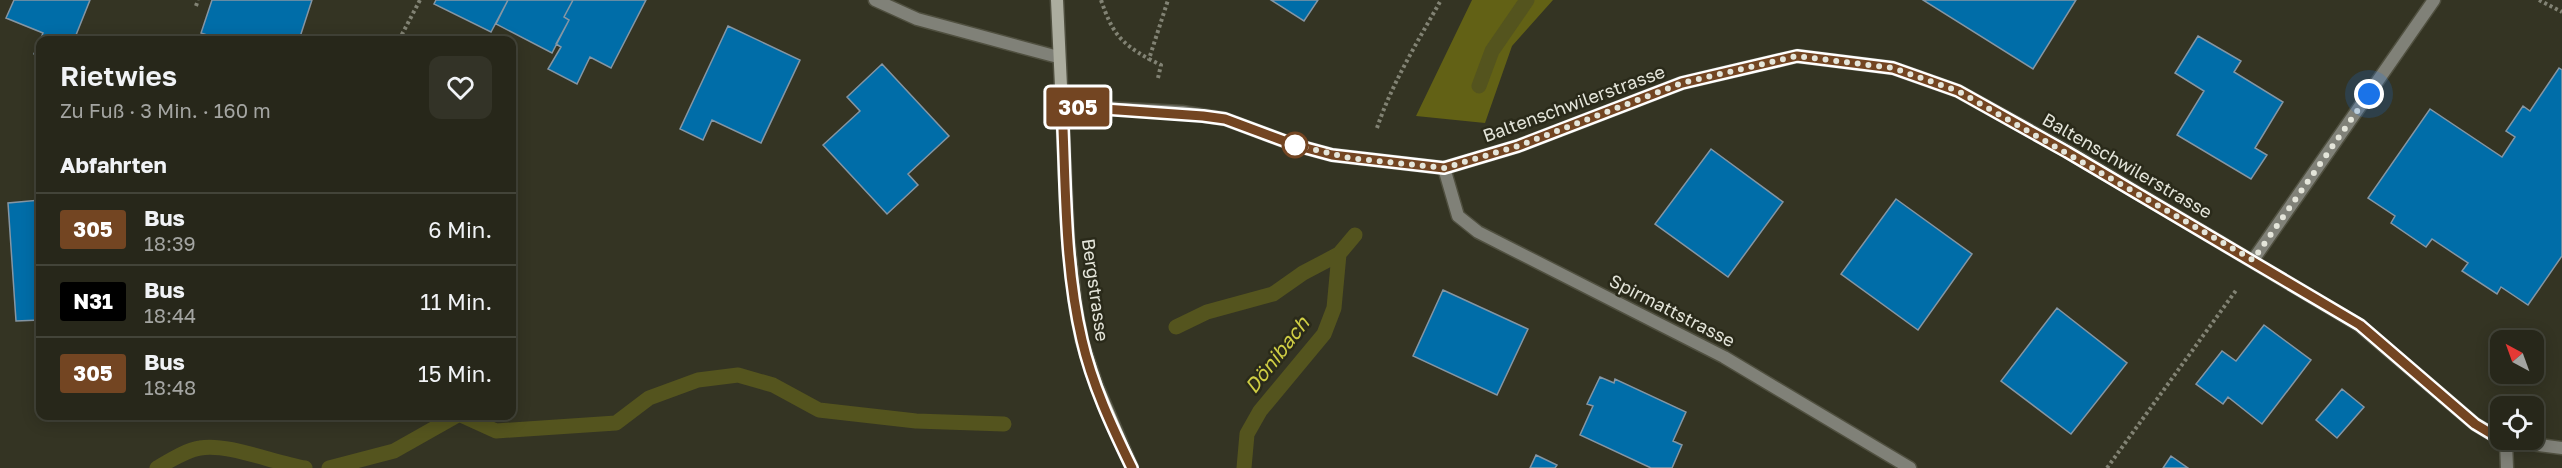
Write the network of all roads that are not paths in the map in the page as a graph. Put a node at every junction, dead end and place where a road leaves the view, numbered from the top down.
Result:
1 (875, 0) edge
2 (1057, 0) edge
3 (2434, 0) edge
4 (1058, 57) junction
5 (1062, 106) junction
6 (1444, 168) junction
7 (2253, 260) junction
8 (2490, 433) edge
9 (2544, 446) edge
10 (2562, 448) edge
11 (2504, 450) edge
12 (1132, 468) edge
13 (1910, 468) edge
14 (2507, 468) edge

1 - 4 street
2 - 4 street, Bergstrasse
3 - 7 street
4 - 5 street, Bergstrasse
5 - 6 street, Baltenschwilerstrasse
5 - 12 street, Bergstrasse
6 - 7 street, Baltenschwilerstrasse
6 - 13 street, Spirmattstrasse
7 - 8 street, Baltenschwilerstrasse
9 - 10 street, Baltenschwilerstrasse
11 - 14 street

